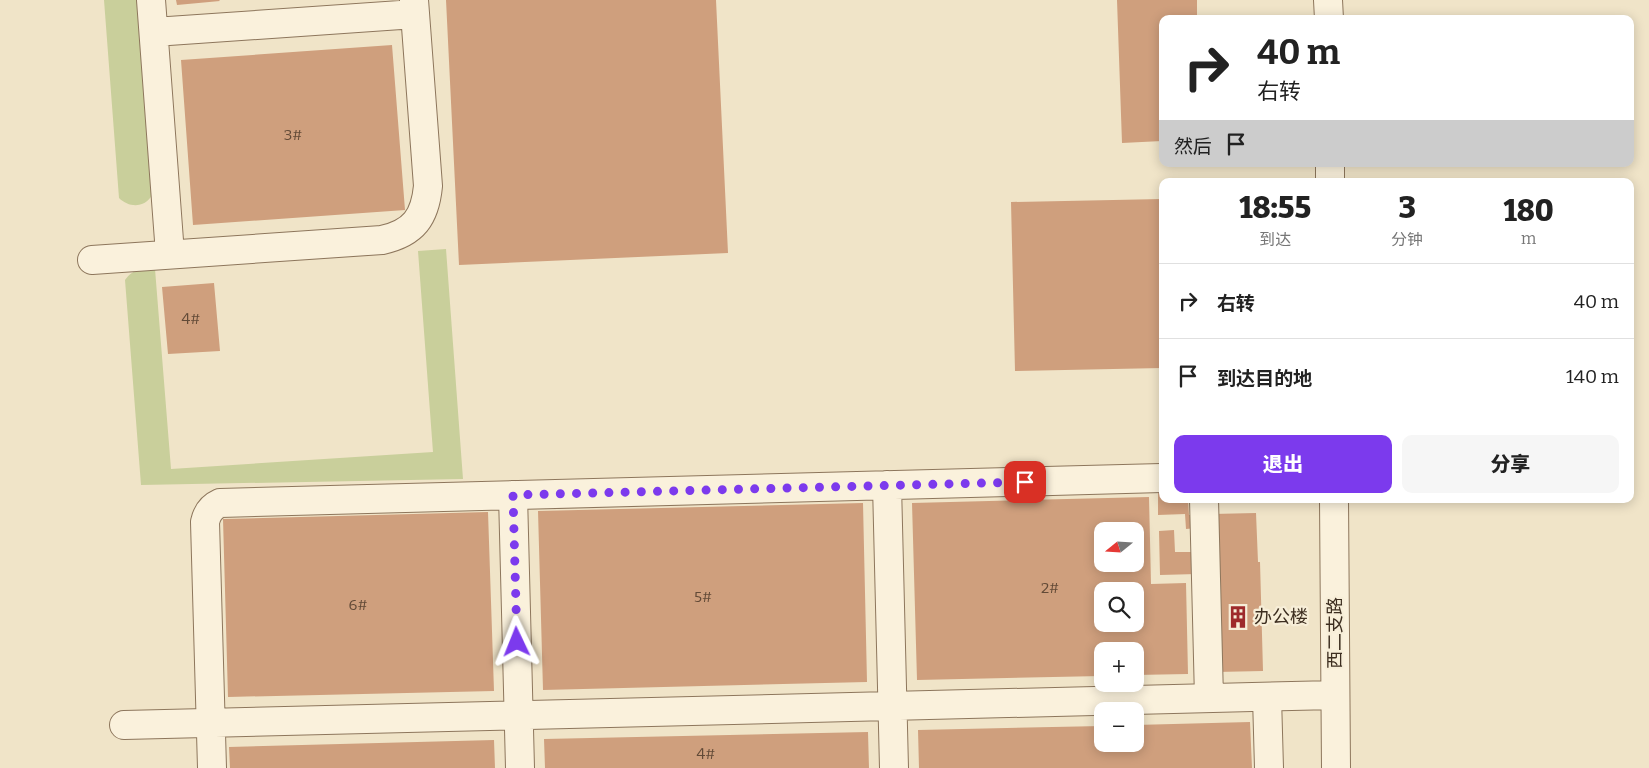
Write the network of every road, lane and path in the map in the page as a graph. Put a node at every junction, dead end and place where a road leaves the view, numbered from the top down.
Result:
1 (151, 0) edge
2 (1328, 0) edge
3 (414, 7) edge
4 (1329, 15) edge
5 (154, 32) junction
6 (170, 254) junction
7 (92, 260) dead end
8 (1159, 478) edge
9 (887, 485) junction
10 (513, 495) junction
11 (1204, 503) edge
12 (1334, 503) edge
13 (1335, 696) junction
14 (1267, 697) junction
15 (1208, 698) junction
16 (892, 706) junction
17 (519, 715) junction
18 (211, 722) junction
19 (124, 725) dead end
20 (212, 768) edge
21 (520, 768) edge
22 (894, 768) edge
23 (1269, 768) edge
24 (1336, 768) edge

1 - 5 street
2 - 4 street
3 - 5 street
3 - 6 street
5 - 6 street
6 - 7 street
8 - 9 street
9 - 10 street
9 - 16 street
10 - 17 street
10 - 18 street
11 - 15 street
12 - 13 street, 西二支路
13 - 14 street
13 - 24 street, 西二支路
14 - 15 street
14 - 23 street
15 - 16 street
16 - 17 street
16 - 22 street
17 - 18 street
17 - 21 street
18 - 19 street
18 - 20 street

